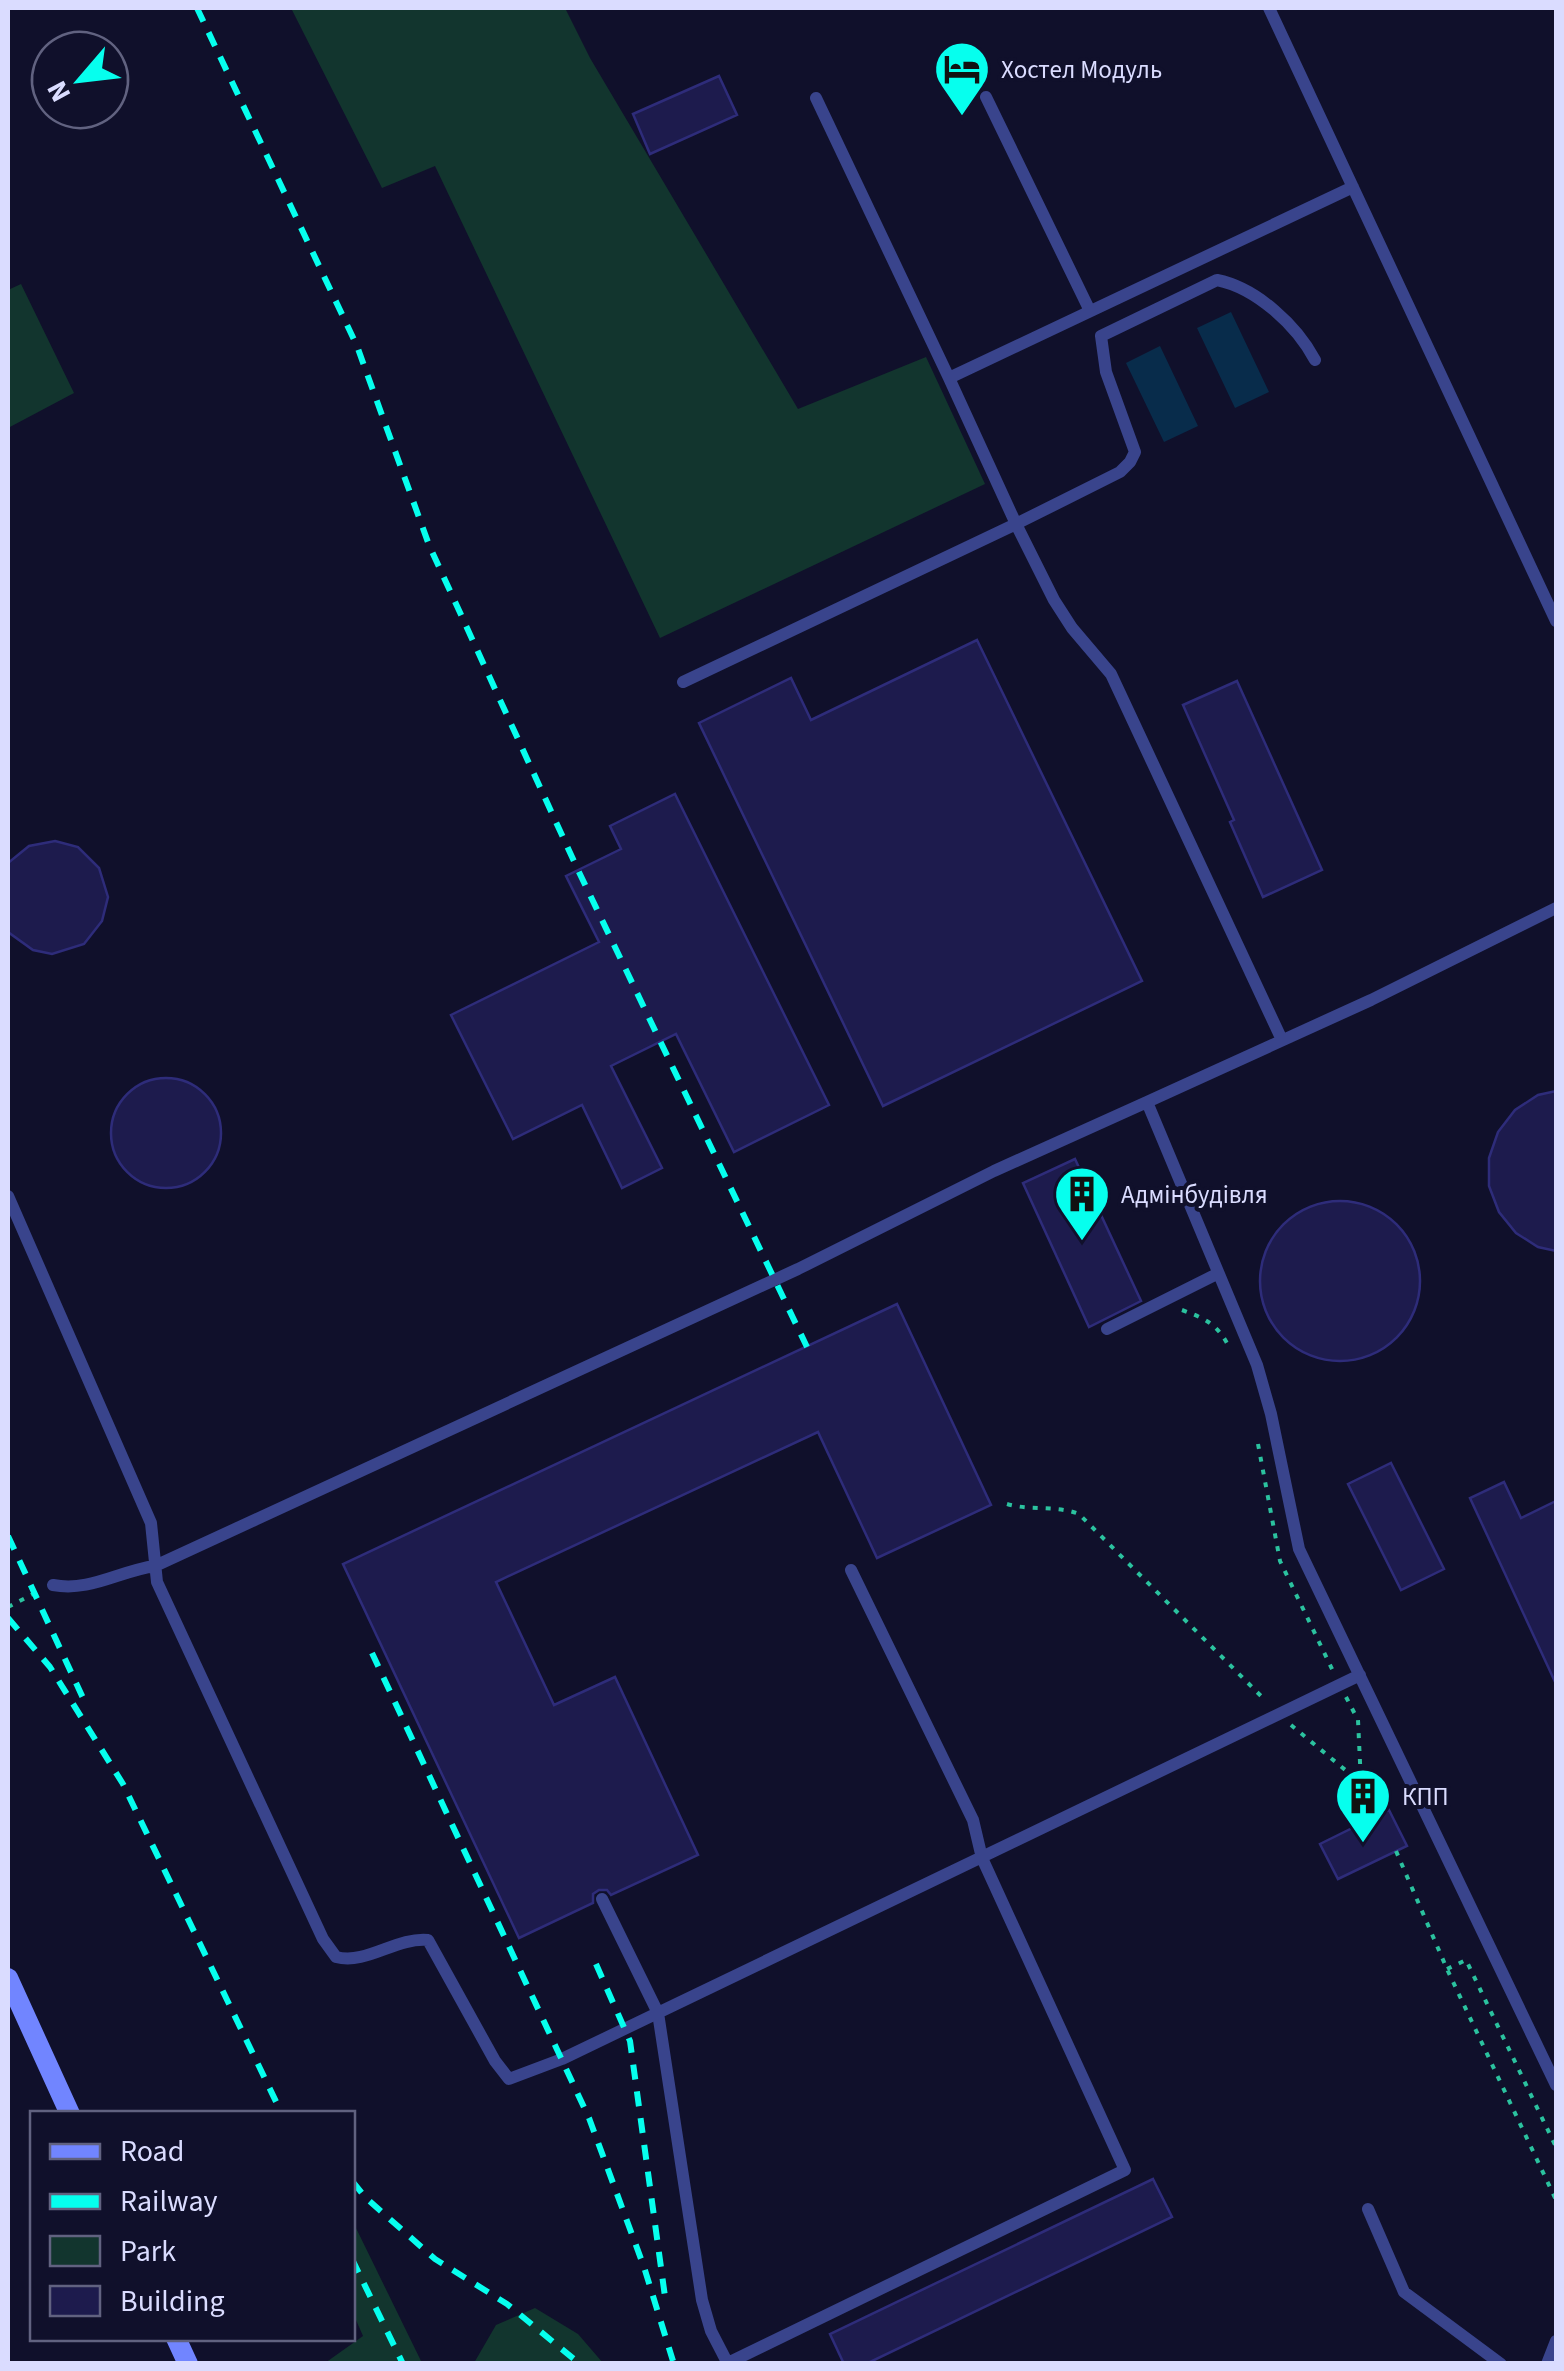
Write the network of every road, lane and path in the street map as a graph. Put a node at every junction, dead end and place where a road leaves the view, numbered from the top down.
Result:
1 (1270, 8) edge
2 (986, 97) dead end
3 (816, 98) dead end
4 (1354, 187) junction
5 (1090, 311) junction
6 (1315, 360) dead end
7 (949, 378) junction
8 (1016, 524) junction
9 (1556, 621) edge
10 (683, 682) dead end
11 (1556, 908) edge
12 (1282, 1040) junction
13 (1147, 1102) junction
14 (8, 1196) edge
15 (1217, 1274) junction
16 (1107, 1329) dead end
17 (1007, 1504) dead end
18 (155, 1566) junction
19 (852, 1570) dead end
20 (53, 1585) joint
21 (8, 1606) edge
22 (1360, 1676) junction
23 (1280, 1716) junction
24 (1361, 1782) dead end
25 (1396, 1851) dead end
26 (982, 1858) junction
27 (602, 1899) dead end
28 (1447, 1969) junction
29 (8, 1978) edge
30 (658, 2013) junction
31 (1556, 2085) edge
32 (69, 2111) edge
33 (1556, 2147) edge
34 (1556, 2200) edge
35 (1368, 2209) dead end
36 (177, 2341) edge
37 (1556, 2341) edge
38 (728, 2363) edge
39 (188, 2364) edge
40 (1501, 2364) edge
41 (1547, 2364) edge

1 - 4 lane
2 - 5 lane
3 - 7 lane
4 - 5 lane
4 - 9 lane
5 - 7 lane
6 - 8 lane
7 - 8 lane
8 - 10 lane
8 - 12 lane
11 - 12 lane
12 - 13 lane
13 - 15 lane
13 - 18 lane
14 - 18 lane
15 - 16 lane
15 - 22 lane
17 - 23 path
18 - 20 lane
18 - 30 lane
19 - 26 lane
20 - 21 path
22 - 23 lane
22 - 31 lane
23 - 24 path
23 - 26 lane
25 - 28 path
26 - 30 lane
26 - 38 lane
27 - 30 lane
28 - 33 path
28 - 34 path
29 - 32 street
30 - 38 lane
35 - 40 lane
36 - 39 street
37 - 41 lane

